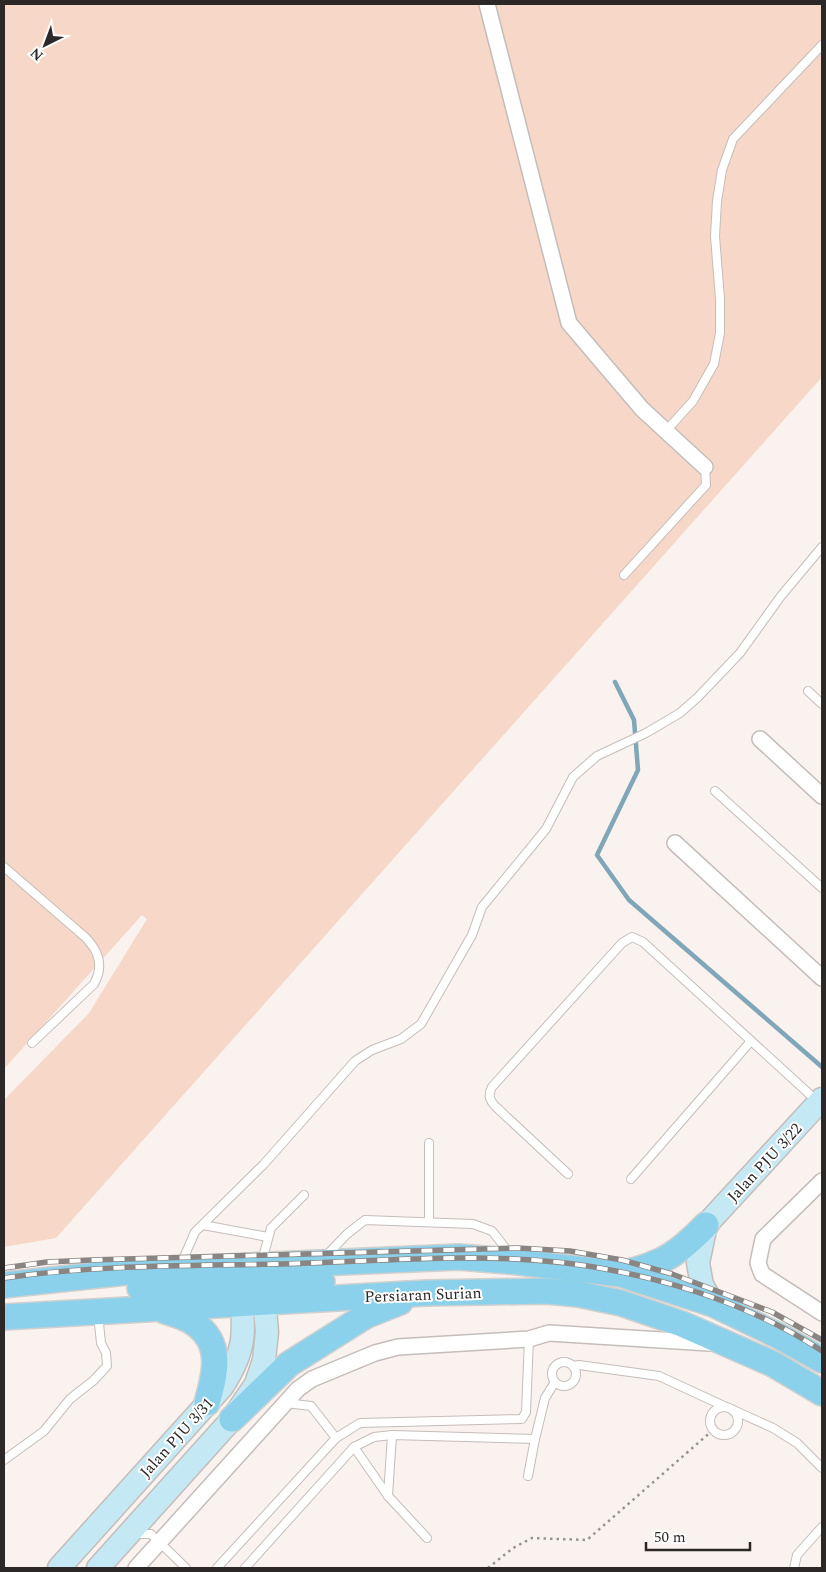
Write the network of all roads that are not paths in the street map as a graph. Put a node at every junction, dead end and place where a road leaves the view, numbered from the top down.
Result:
1 (488, 4) edge
2 (822, 45) edge
3 (665, 432) junction
4 (705, 467) joint
5 (822, 547) edge
6 (624, 575) dead end
7 (808, 691) dead end
8 (822, 704) edge
9 (760, 739) dead end
10 (715, 791) dead end
11 (822, 796) edge
12 (676, 843) dead end
13 (4, 867) edge
14 (822, 888) edge
15 (822, 978) edge
16 (751, 1041) junction
17 (32, 1044) dead end
18 (821, 1101) edge
19 (429, 1143) dead end
20 (568, 1174) dead end
21 (632, 1179) dead end
22 (822, 1181) edge
23 (304, 1196) dead end
24 (429, 1222) junction
25 (706, 1224) junction
26 (206, 1226) junction
27 (266, 1236) junction
28 (515, 1262) junction
29 (318, 1264) junction
30 (179, 1269) junction
31 (621, 1274) junction
32 (92, 1277) junction
33 (4, 1285) edge
34 (254, 1288) junction
35 (426, 1293) junction
36 (704, 1301) junction
37 (159, 1308) junction
38 (98, 1312) junction
39 (822, 1313) edge
40 (4, 1318) edge
41 (529, 1339) junction
42 (733, 1346) junction
43 (822, 1360) edge
44 (573, 1366) junction
45 (555, 1382) junction
46 (822, 1393) edge
47 (207, 1403) junction
48 (285, 1403) junction
49 (728, 1408) junction
50 (232, 1419) junction
51 (392, 1435) junction
52 (336, 1438) junction
53 (535, 1439) junction
54 (354, 1447) junction
55 (4, 1460) edge
56 (822, 1468) edge
57 (528, 1476) dead end
58 (388, 1496) junction
59 (822, 1527) edge
60 (126, 1537) junction
61 (427, 1538) dead end
62 (160, 1542) junction
63 (59, 1568) edge
64 (98, 1568) edge
65 (136, 1568) edge
66 (186, 1568) edge
67 (217, 1568) edge
68 (246, 1568) edge
69 (794, 1568) edge

1 - 3 street
2 - 3 lane
3 - 4 street
4 - 6 lane
5 - 26 lane
7 - 8 lane
9 - 11 street
10 - 14 lane
12 - 15 street
13 - 17 lane
16 - 18 lane
16 - 20 lane
16 - 21 lane
18 - 25 street, Jalan PJU 3/22
19 - 24 lane
22 - 39 street
23 - 27 lane
24 - 28 lane
24 - 29 lane
25 - 31 main road
25 - 36 street
26 - 27 lane
26 - 30 lane
27 - 34 lane
28 - 29 main road, Persiaran Surian
28 - 31 main road, Persiaran Surian
29 - 34 main road, Persiaran Surian
30 - 32 main road, Persiaran Surian
30 - 34 main road, Persiaran Surian
31 - 36 main road, Persiaran Surian
32 - 33 main road, Persiaran Surian
32 - 34 main road
34 - 35 main road, Persiaran Surian
34 - 36 main road
34 - 37 main road, Persiaran Surian
34 - 47 street, Jalan PJU 3/31
34 - 50 street, Jalan PJU 3/31
35 - 42 main road, Persiaran Surian
35 - 50 main road
36 - 43 main road, Persiaran Surian
37 - 38 main road, Persiaran Surian
37 - 47 main road
38 - 40 main road, Persiaran Surian
38 - 55 lane
41 - 42 street
41 - 48 street
41 - 52 lane
42 - 46 main road, Persiaran Surian
44 - 45 lane
44 - 45 lane
44 - 49 lane
45 - 53 lane
47 - 63 street, Jalan PJU 3/31
48 - 52 lane
48 - 62 street
49 - 49 lane
49 - 56 lane
50 - 60 street, Jalan PJU 3/31
51 - 53 lane
51 - 54 lane
51 - 58 lane
52 - 67 lane
53 - 57 lane
54 - 58 lane
54 - 68 lane
58 - 61 lane
59 - 69 lane
60 - 62 lane
60 - 64 street, Jalan PJU 3/31
62 - 65 street
62 - 66 lane

